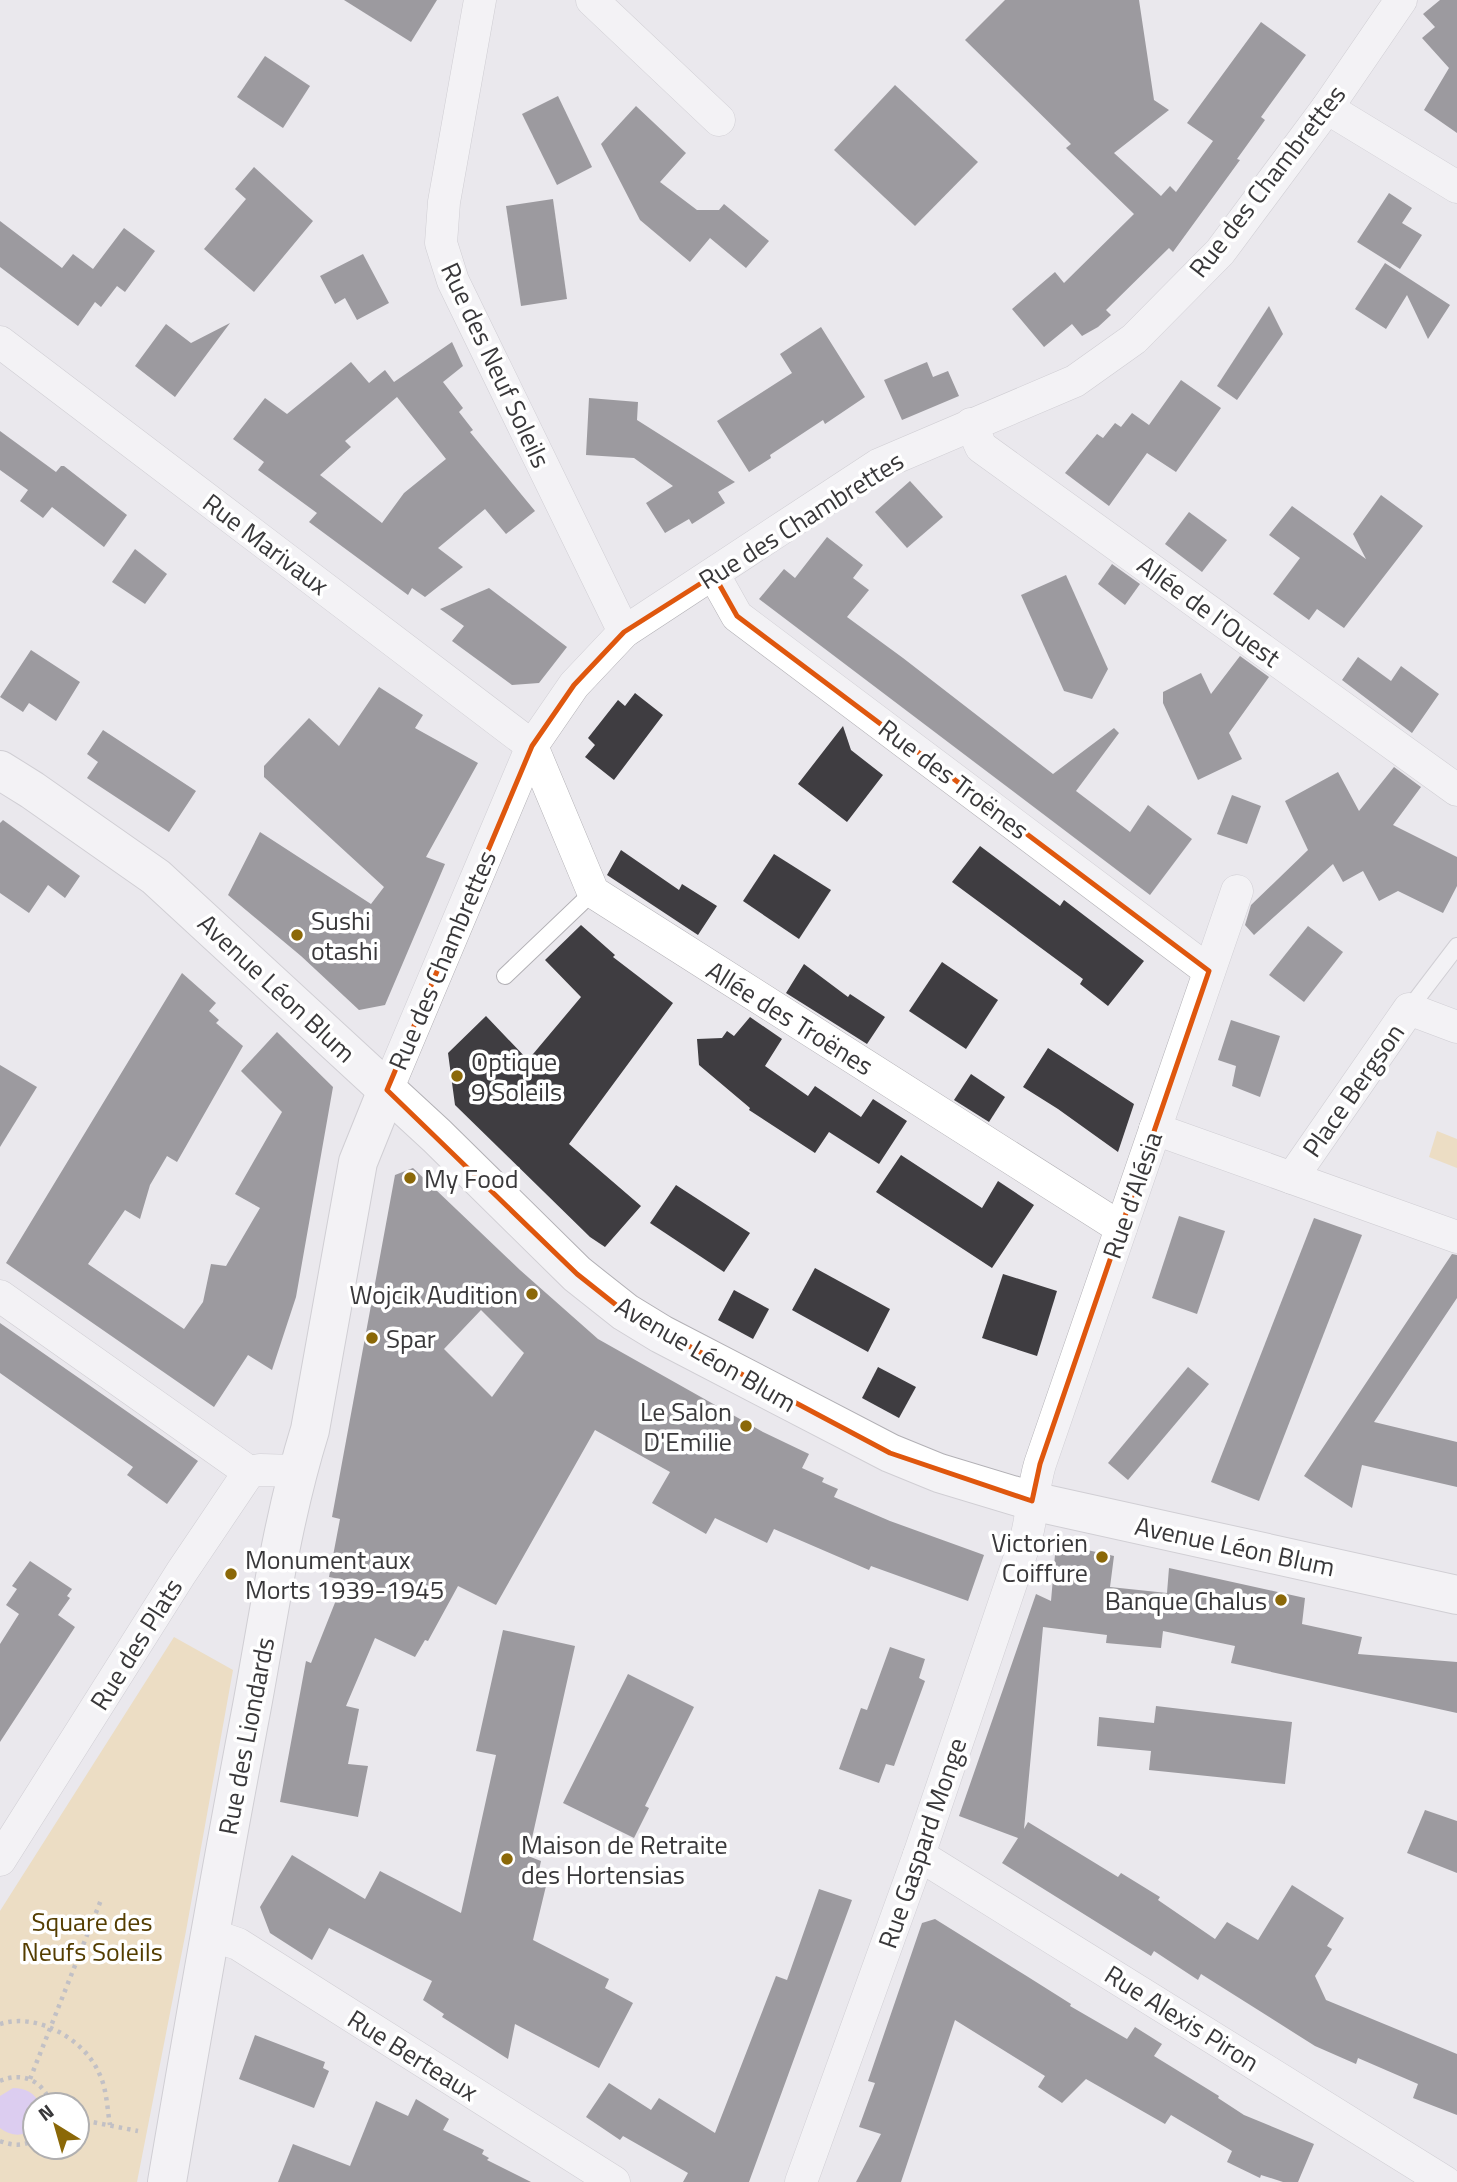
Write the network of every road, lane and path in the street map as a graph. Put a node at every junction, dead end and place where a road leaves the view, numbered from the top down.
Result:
1 (480, 0) edge
2 (592, 0) edge
3 (1401, 0) edge
4 (1327, 108) junction
5 (719, 120) dead end
6 (1457, 187) edge
7 (0, 342) edge
8 (971, 424) junction
9 (714, 575) junction
10 (624, 632) junction
11 (532, 746) junction
12 (0, 770) edge
13 (1457, 790) edge
14 (1237, 891) dead end
15 (593, 892) junction
16 (1457, 946) edge
17 (1209, 971) junction
18 (505, 976) dead end
19 (1409, 1009) junction
20 (1457, 1027) edge
21 (387, 1090) junction
22 (1155, 1129) junction
23 (1292, 1178) junction
24 (1121, 1228) junction
25 (1457, 1237) edge
26 (0, 1296) edge
27 (297, 1471) junction
28 (249, 1472) junction
29 (1032, 1501) junction
30 (1457, 1595) edge
31 (919, 1855) junction
32 (0, 1860) edge
33 (101, 1900) dead end
34 (209, 1934) junction
35 (0, 2024) edge
36 (50, 2028) junction
37 (30, 2079) junction
38 (0, 2081) edge
39 (45, 2091) edge
40 (91, 2122) edge
41 (110, 2125) junction
42 (174, 2139) junction
43 (0, 2141) edge
44 (21, 2145) edge
45 (167, 2182) edge
46 (614, 2182) edge
47 (801, 2182) edge
48 (1445, 2182) edge

1 - 10 street, Rue des Neuf Soleils
2 - 5 street
3 - 4 street, Rue des Chambrettes
4 - 6 street
4 - 8 street, Rue des Chambrettes
7 - 11 street, Rue Marivaux
8 - 9 street, Rue des Chambrettes
8 - 13 street, Allée de l'Ouest
9 - 10 street, Rue des Chambrettes
9 - 17 street, Rue des Troënes
10 - 11 street, Rue des Chambrettes
11 - 15 street
11 - 21 street, Rue des Chambrettes
12 - 21 main road, Avenue Léon Blum
14 - 17 street, Rue d'Alésia
15 - 18 lane
15 - 24 street, Allée des Troënes
16 - 19 lane
17 - 22 street, Rue d'Alésia
19 - 20 street, Place Bergson
19 - 23 street, Place Bergson
21 - 27 main road, Rue des Liondards
21 - 29 main road, Avenue Léon Blum
22 - 23 street, Place Bergson
22 - 24 street, Rue d'Alésia
23 - 25 street, Place Bergson
24 - 29 street, Rue d'Alésia
26 - 28 street
27 - 28 street
27 - 34 main road, Rue des Liondards
28 - 32 street, Rue des Plats
29 - 30 main road, Avenue Léon Blum
29 - 31 street, Rue Gaspard Monge
31 - 47 street, Rue Gaspard Monge
31 - 48 street, Rue Alexis Piron
33 - 36 path
34 - 42 main road, Rue des Liondards
34 - 46 street, Rue Berteaux
35 - 36 path
36 - 37 path
36 - 41 path
37 - 38 path
37 - 39 path
40 - 41 path
41 - 42 path
42 - 45 main road, Rue des Liondards
43 - 44 path

